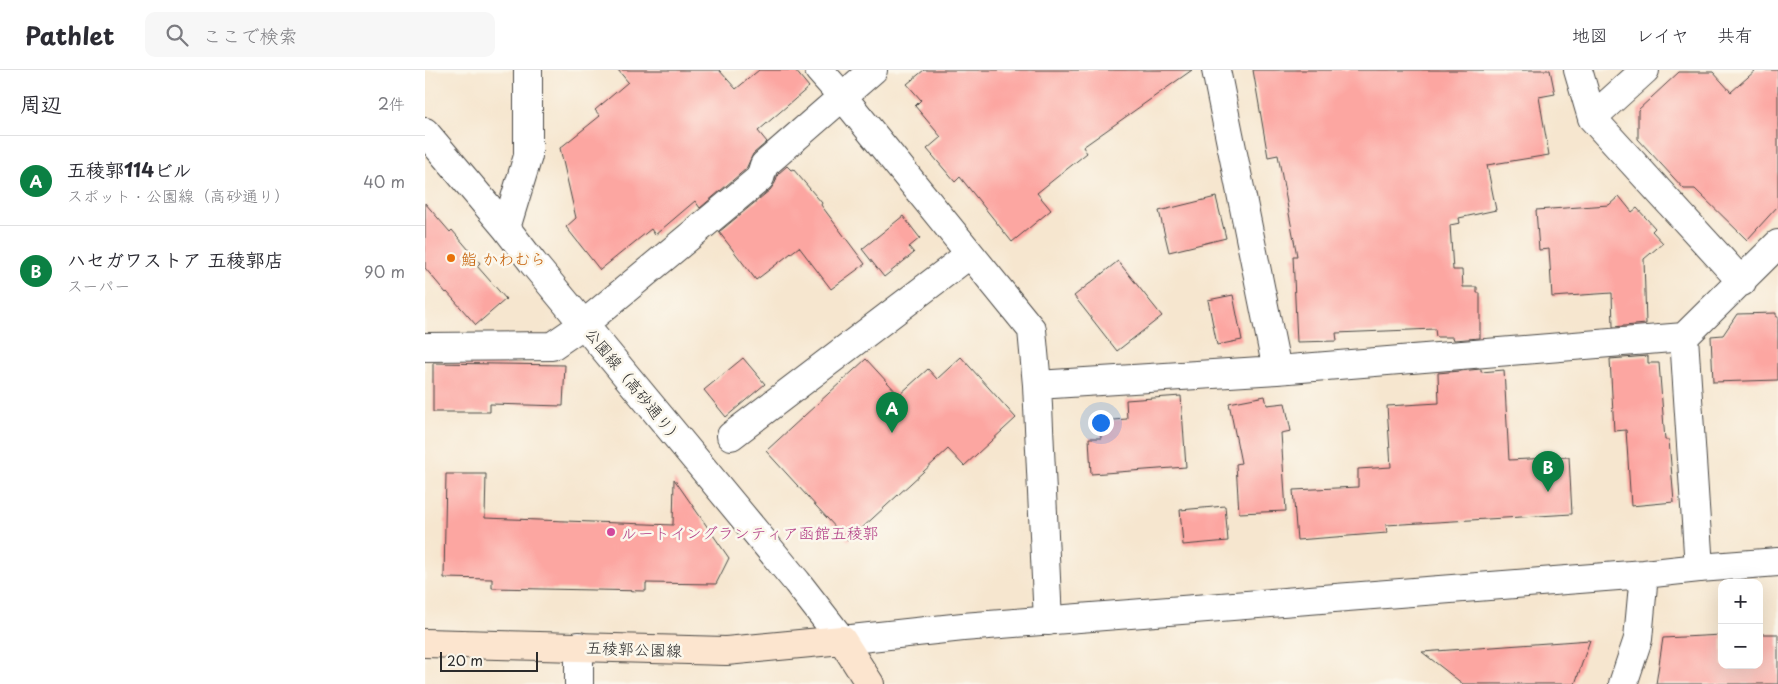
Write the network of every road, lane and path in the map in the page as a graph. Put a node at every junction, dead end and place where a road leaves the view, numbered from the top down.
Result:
1 (528, 70) edge
2 (819, 70) edge
3 (873, 70) edge
4 (1216, 70) edge
5 (1578, 70) edge
6 (1645, 70) edge
7 (842, 96) junction
8 (1592, 118) junction
9 (425, 132) edge
10 (506, 228) junction
11 (1778, 244) edge
12 (971, 254) junction
13 (1741, 282) junction
14 (584, 324) junction
15 (1684, 337) junction
16 (425, 347) edge
17 (1277, 370) junction
18 (1037, 385) junction
19 (731, 436) dead end
20 (1778, 562) edge
21 (1699, 568) junction
22 (1644, 574) junction
23 (1048, 621) junction
24 (843, 640) junction
25 (425, 643) edge
26 (579, 646) junction
27 (579, 684) edge
28 (871, 684) edge
29 (1623, 684) edge

1 - 10 street
2 - 7 street
3 - 7 street
4 - 17 street
5 - 8 street
6 - 8 street
7 - 12 street
7 - 14 street
8 - 13 street
9 - 10 street, 公園線（高砂通り）
10 - 14 street, 公園線（高砂通り）
11 - 13 street
12 - 18 street
12 - 19 street
13 - 15 street
14 - 16 street
14 - 24 street, 公園線（高砂通り）
15 - 17 street
15 - 21 street
17 - 18 street
18 - 23 street
20 - 21 street
21 - 22 street
22 - 23 street
22 - 29 street
23 - 24 street
24 - 26 main road, 五稜郭公園線
24 - 28 main road
25 - 26 main road, 五稜郭公園線
26 - 27 street

